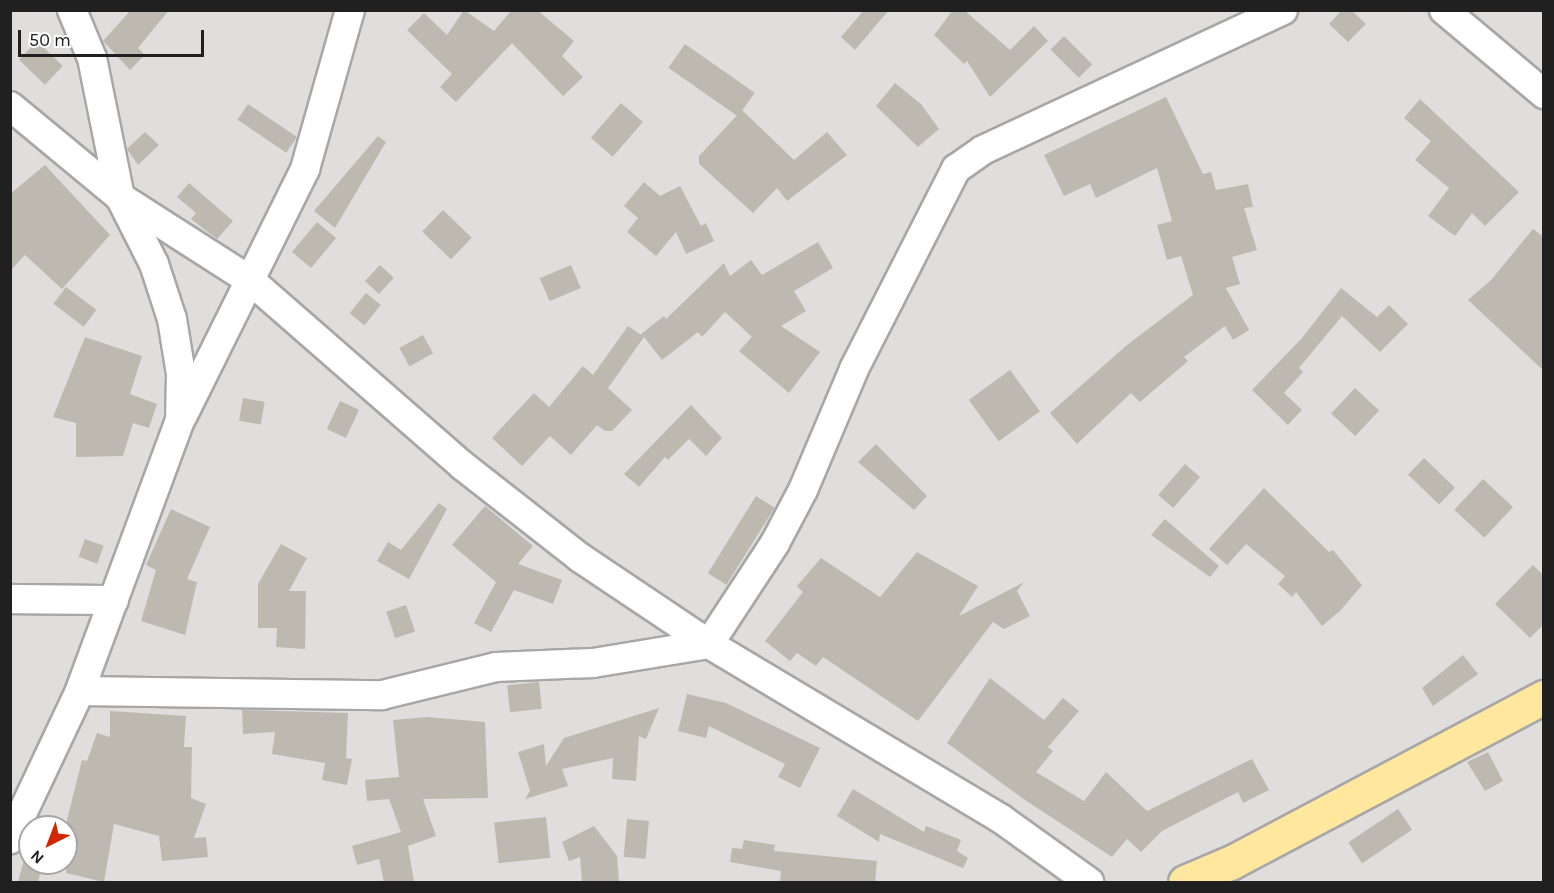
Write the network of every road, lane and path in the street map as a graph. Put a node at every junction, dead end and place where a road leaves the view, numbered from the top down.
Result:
1 (72, 10) edge
2 (350, 10) edge
3 (1283, 10) edge
4 (1444, 10) edge
5 (1544, 94) edge
6 (10, 106) edge
7 (120, 197) junction
8 (251, 280) junction
9 (180, 420) junction
10 (10, 599) edge
11 (114, 600) junction
12 (709, 644) junction
13 (80, 691) junction
14 (1544, 697) edge
15 (10, 839) edge
16 (1089, 882) edge
17 (1185, 882) edge

1 - 7 street
2 - 8 street
3 - 12 street
4 - 5 street
6 - 7 street
7 - 8 street
7 - 9 street
8 - 9 street
8 - 12 street
9 - 11 street
10 - 11 street
11 - 13 street
12 - 13 street
12 - 16 street
13 - 15 street
14 - 17 main road

